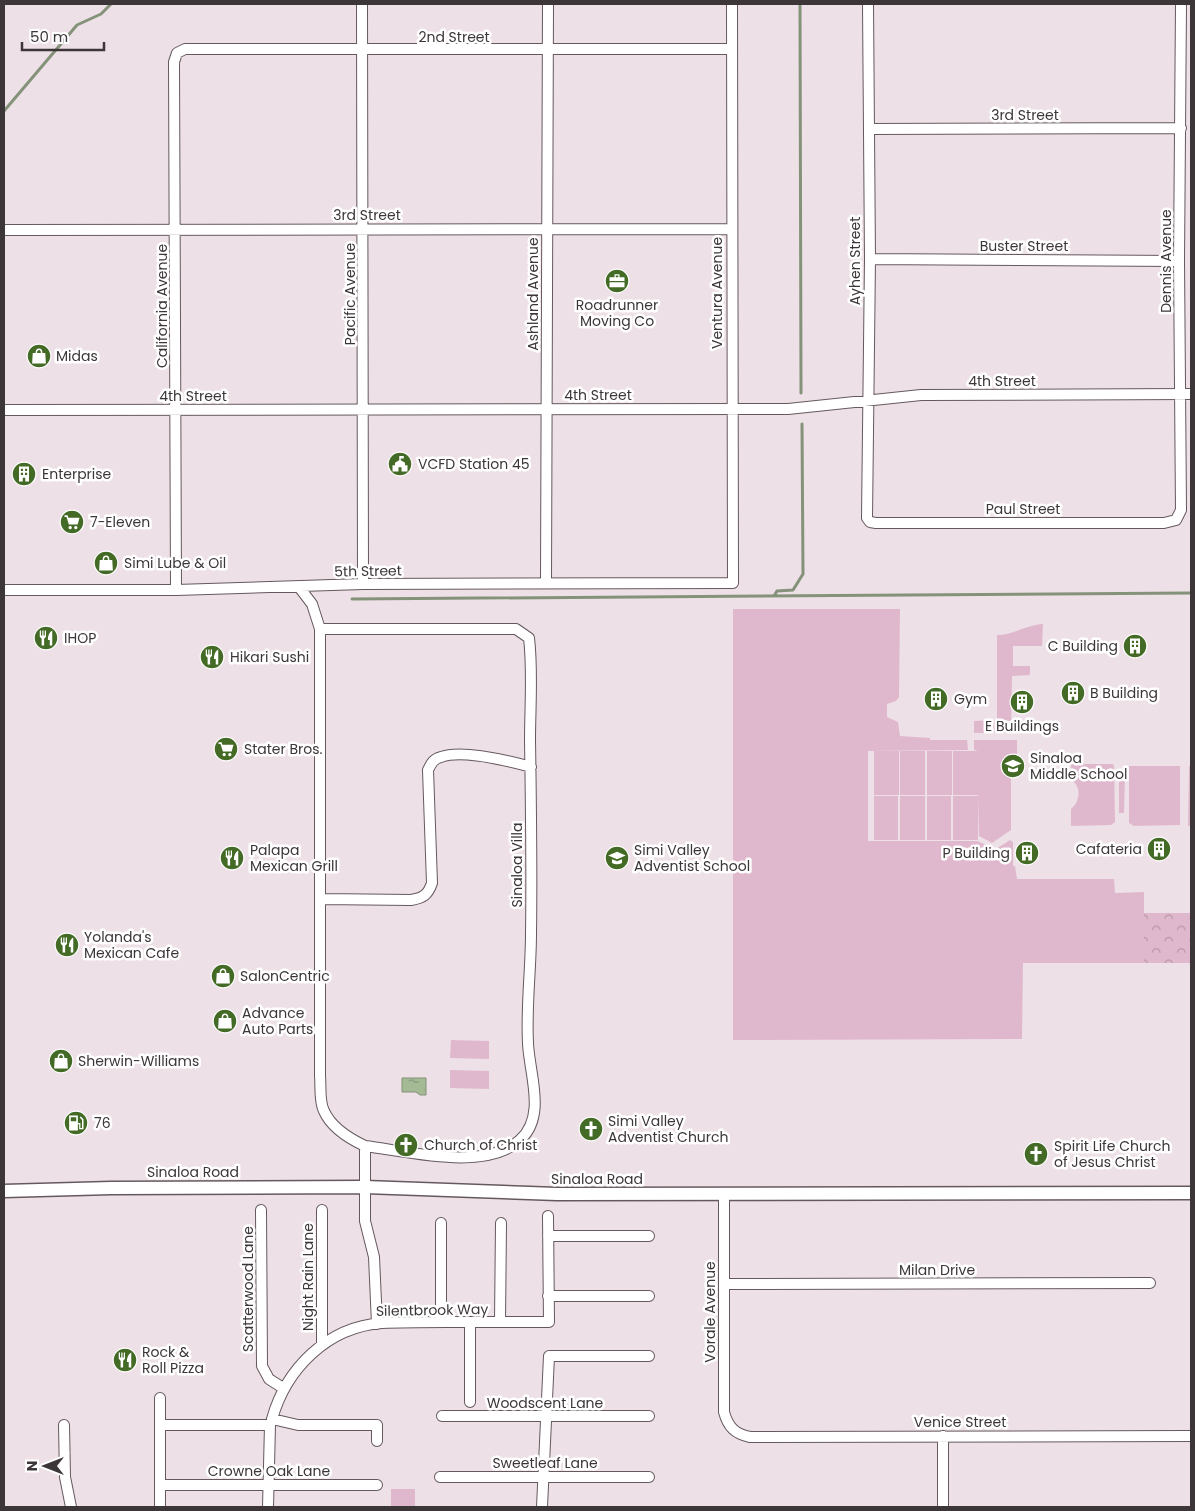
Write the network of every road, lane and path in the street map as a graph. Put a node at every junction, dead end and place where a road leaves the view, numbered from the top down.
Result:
1 (362, 4) edge
2 (548, 4) edge
3 (732, 4) edge
4 (868, 4) edge
5 (1181, 4) edge
6 (732, 49) junction
7 (548, 50) junction
8 (362, 51) junction
9 (177, 53) joint
10 (869, 128) junction
11 (1181, 128) junction
12 (175, 229) junction
13 (363, 229) junction
14 (731, 229) junction
15 (4, 230) edge
16 (547, 230) junction
17 (870, 259) junction
18 (1179, 261) junction
19 (1179, 394) junction
20 (1191, 394) edge
21 (868, 402) junction
22 (546, 409) junction
23 (4, 410) edge
24 (176, 410) junction
25 (364, 410) junction
26 (732, 410) junction
27 (867, 518) joint
28 (1179, 518) joint
29 (733, 583) joint
30 (363, 584) junction
31 (546, 584) junction
32 (299, 587) junction
33 (4, 590) edge
34 (176, 590) junction
35 (320, 629) junction
36 (531, 767) junction
37 (321, 899) junction
38 (365, 1146) junction
39 (365, 1184) junction
40 (4, 1191) edge
41 (1191, 1193) edge
42 (724, 1194) junction
43 (262, 1210) dead end
44 (322, 1210) dead end
45 (548, 1216) dead end
46 (440, 1223) dead end
47 (501, 1223) dead end
48 (548, 1236) junction
49 (649, 1236) dead end
50 (1150, 1283) dead end
51 (724, 1284) junction
52 (548, 1296) junction
53 (649, 1296) dead end
54 (441, 1322) junction
55 (470, 1322) junction
56 (500, 1322) junction
57 (377, 1324) junction
58 (322, 1345) junction
59 (649, 1356) dead end
60 (283, 1388) junction
61 (160, 1398) dead end
62 (470, 1402) dead end
63 (442, 1416) dead end
64 (546, 1416) junction
65 (649, 1416) dead end
66 (271, 1422) junction
67 (64, 1425) dead end
68 (160, 1425) junction
69 (732, 1428) joint
70 (943, 1436) junction
71 (1191, 1436) edge
72 (377, 1441) dead end
73 (440, 1476) dead end
74 (542, 1476) junction
75 (650, 1476) dead end
76 (160, 1485) junction
77 (268, 1485) junction
78 (378, 1485) dead end
79 (71, 1507) edge
80 (160, 1507) edge
81 (268, 1507) edge
82 (542, 1507) edge
83 (943, 1507) edge

1 - 8 street, Pacific Avenue
2 - 7 street, Ashland Avenue
3 - 6 street, Ventura Avenue
4 - 10 street, Ayhen Street
5 - 11 street, Dennis Avenue
6 - 7 street, 2nd Street
6 - 14 street, Ventura Avenue
7 - 8 street, 2nd Street
7 - 16 street, Ashland Avenue
8 - 9 street, 2nd Street
8 - 13 street, Pacific Avenue
9 - 12 street, California Avenue
10 - 11 street, 3rd Street
10 - 17 street, Ayhen Street
11 - 18 street, Dennis Avenue
12 - 13 street, 3rd Street
12 - 15 street, 3rd Street
12 - 24 street, California Avenue
13 - 16 street, 3rd Street
13 - 25 street, Pacific Avenue
14 - 16 street, 3rd Street
14 - 26 street, Ventura Avenue
16 - 22 street, Ashland Avenue
17 - 18 street, Buster Street
17 - 21 street, Ayhen Street
18 - 19 street, Dennis Avenue
19 - 20 street, 4th Street
19 - 21 street, 4th Street
19 - 28 street, Dennis Avenue
21 - 26 street, 4th Street
21 - 27 street, Ayhen Street
22 - 25 street, 4th Street
22 - 26 street, 4th Street
22 - 31 street, Ashland Avenue
23 - 24 street, 4th Street
24 - 25 street, 4th Street
24 - 34 street, California Avenue
25 - 30 street, Pacific Avenue
26 - 29 street, Ventura Avenue
27 - 28 street, Paul Street
29 - 31 street, 5th Street
30 - 31 street, 5th Street
30 - 32 street, 5th Street
32 - 34 street, 5th Street
32 - 35 street, Sinaloa Villa
33 - 34 street, 5th Street
35 - 36 street, Sinaloa Villa
35 - 37 street, Sinaloa Villa
36 - 37 street
36 - 38 street, Sinaloa Villa
37 - 38 street, Sinaloa Villa
38 - 39 street
39 - 40 street, Sinaloa Road
39 - 42 street, Sinaloa Road
39 - 57 street
41 - 42 street, Sinaloa Road
42 - 51 street, Vorale Avenue
43 - 60 street, Scatterwood Lane
44 - 58 street, Night Rain Lane
45 - 48 street
46 - 54 street
47 - 56 street
48 - 49 street
48 - 52 street
50 - 51 street, Milan Drive
51 - 69 street, Vorale Avenue
52 - 53 street
52 - 56 street, Silentbrook Way
54 - 55 street, Silentbrook Way
54 - 57 street, Silentbrook Way
55 - 56 street, Silentbrook Way
55 - 62 street
57 - 58 street, Silentbrook Way
58 - 60 street, Silentbrook Way
59 - 64 street
60 - 66 street, Silentbrook Way
61 - 68 street
63 - 64 street, Woodscent Lane
64 - 65 street, Woodscent Lane
64 - 74 street
66 - 68 street
66 - 72 street
66 - 77 street, Silentbrook Way
67 - 79 street
68 - 76 street
69 - 70 street, Venice Street
70 - 71 street, Venice Street
70 - 83 street
73 - 74 street, Sweetleaf Lane
74 - 75 street, Sweetleaf Lane
74 - 82 street
76 - 77 street, Crowne Oak Lane
76 - 80 street
77 - 78 street, Crowne Oak Lane
77 - 81 street, Silentbrook Way

